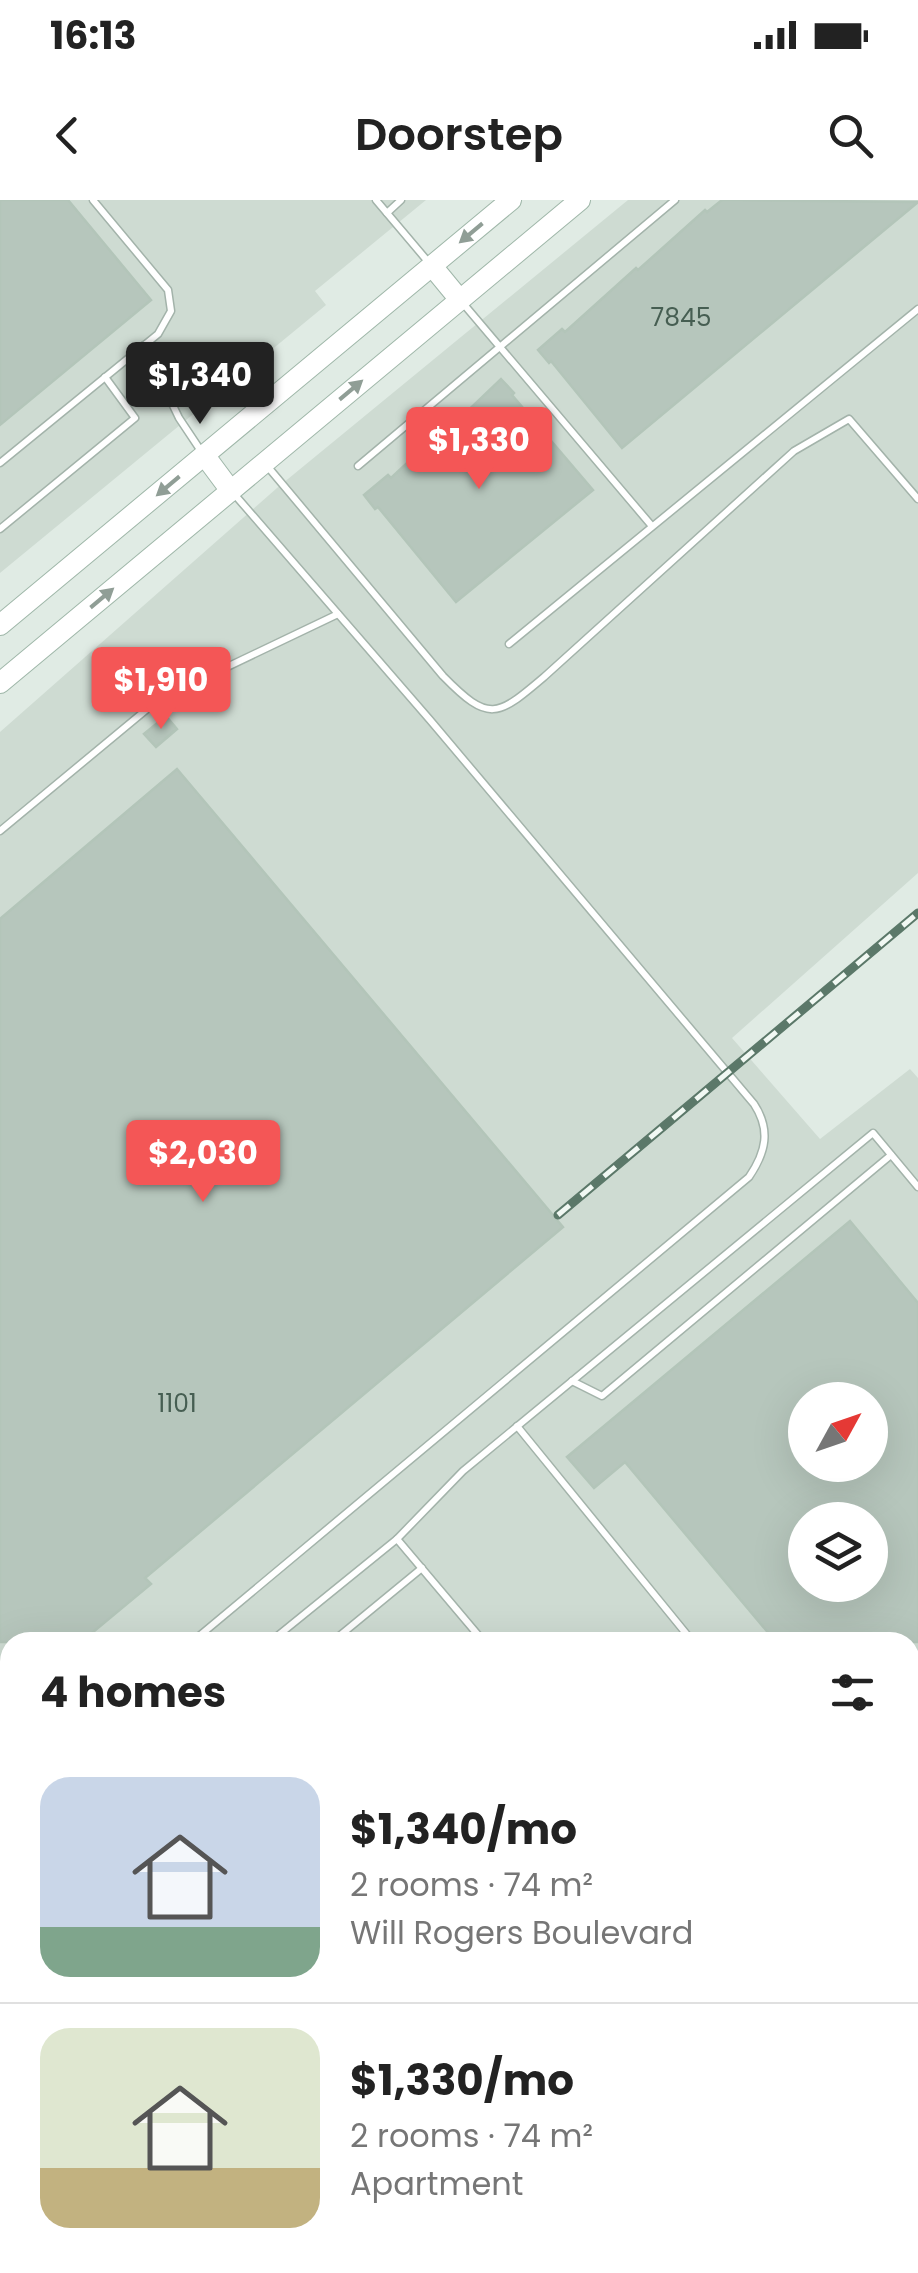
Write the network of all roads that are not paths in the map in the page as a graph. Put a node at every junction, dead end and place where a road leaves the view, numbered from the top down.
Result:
1 (93, 200) edge
2 (376, 200) edge
3 (401, 200) edge
4 (511, 200) edge
5 (580, 200) edge
6 (675, 200) edge
7 (387, 213) junction
8 (432, 266) junction
9 (460, 300) junction
10 (918, 309) edge
11 (144, 346) junction
12 (499, 346) junction
13 (106, 377) junction
14 (205, 456) junction
15 (264, 462) junction
16 (0, 463) edge
17 (358, 466) dead end
18 (231, 490) junction
19 (918, 498) edge
20 (651, 526) junction
21 (0, 529) edge
22 (338, 614) junction
23 (0, 624) edge
24 (509, 644) dead end
25 (0, 684) edge
26 (0, 831) edge
27 (891, 1155) junction
28 (918, 1187) edge
29 (572, 1381) junction
30 (517, 1426) junction
31 (397, 1539) junction
32 (422, 1568) junction
33 (204, 1632) edge
34 (282, 1632) edge
35 (344, 1632) edge
36 (476, 1632) edge
37 (685, 1632) edge

1 - 11 lane
2 - 7 lane
3 - 7 lane
4 -> 8 main road
5 - 9 main road
6 - 12 lane
7 - 8 lane
8 - 9 main road
8 - 14 main road
9 - 12 lane
15 -> 9 main road
10 - 20 lane
11 - 13 lane
11 - 14 lane
12 - 17 lane
12 - 20 lane
13 - 16 lane
13 - 21 lane
14 - 18 main road
14 -> 23 main road
15 - 18 main road
15 - 19 lane
18 - 22 lane
25 -> 18 main road
20 - 24 lane
22 - 26 lane
22 - 33 lane
27 - 28 lane
27 - 29 lane
27 - 29 lane
29 - 30 lane
30 - 31 lane
30 - 37 lane
31 - 32 lane
31 - 34 lane
32 - 35 lane
32 - 36 lane

